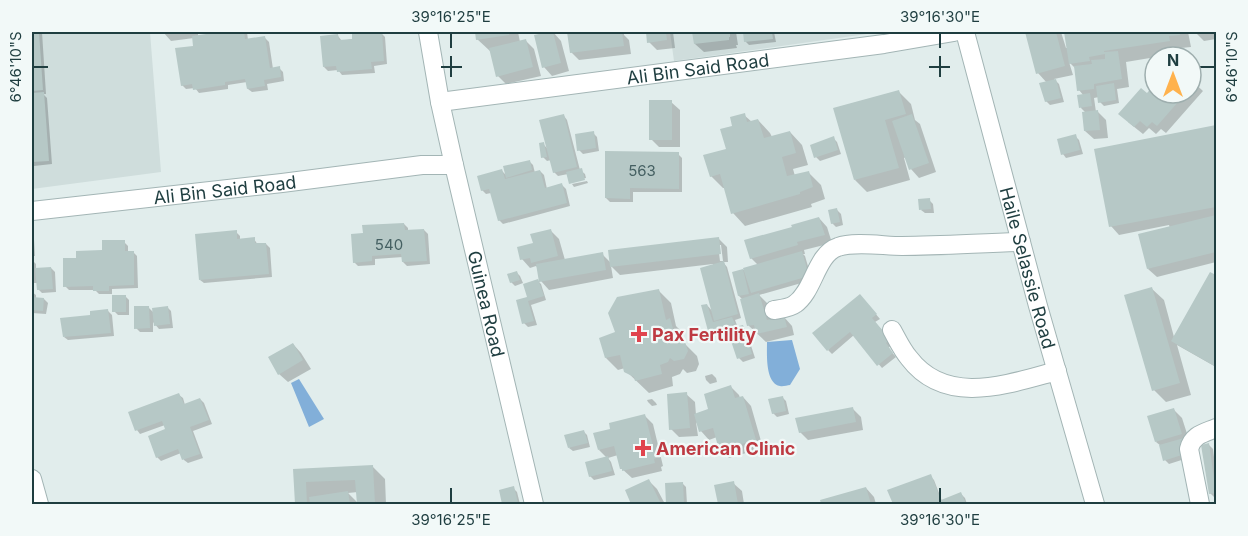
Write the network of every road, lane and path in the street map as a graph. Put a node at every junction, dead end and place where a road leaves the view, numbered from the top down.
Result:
1 (428, 32) edge
2 (954, 32) edge
3 (965, 32) edge
4 (440, 102) junction
5 (454, 165) junction
6 (32, 211) edge
7 (1021, 242) junction
8 (774, 310) dead end
9 (892, 330) dead end
10 (1057, 371) junction
11 (1216, 428) edge
12 (32, 479) edge
13 (39, 504) edge
14 (534, 504) edge
15 (1095, 504) edge
16 (1200, 504) edge

1 - 4 street, Guinea Road
2 - 4 street, Ali Bin Said Road
3 - 7 street, Haile Selassie Road
4 - 5 street, Guinea Road
5 - 6 street, Ali Bin Said Road
5 - 14 street, Guinea Road
7 - 8 street
7 - 10 street, Haile Selassie Road
9 - 10 street
10 - 15 street, Haile Selassie Road
11 - 16 street
12 - 13 street

